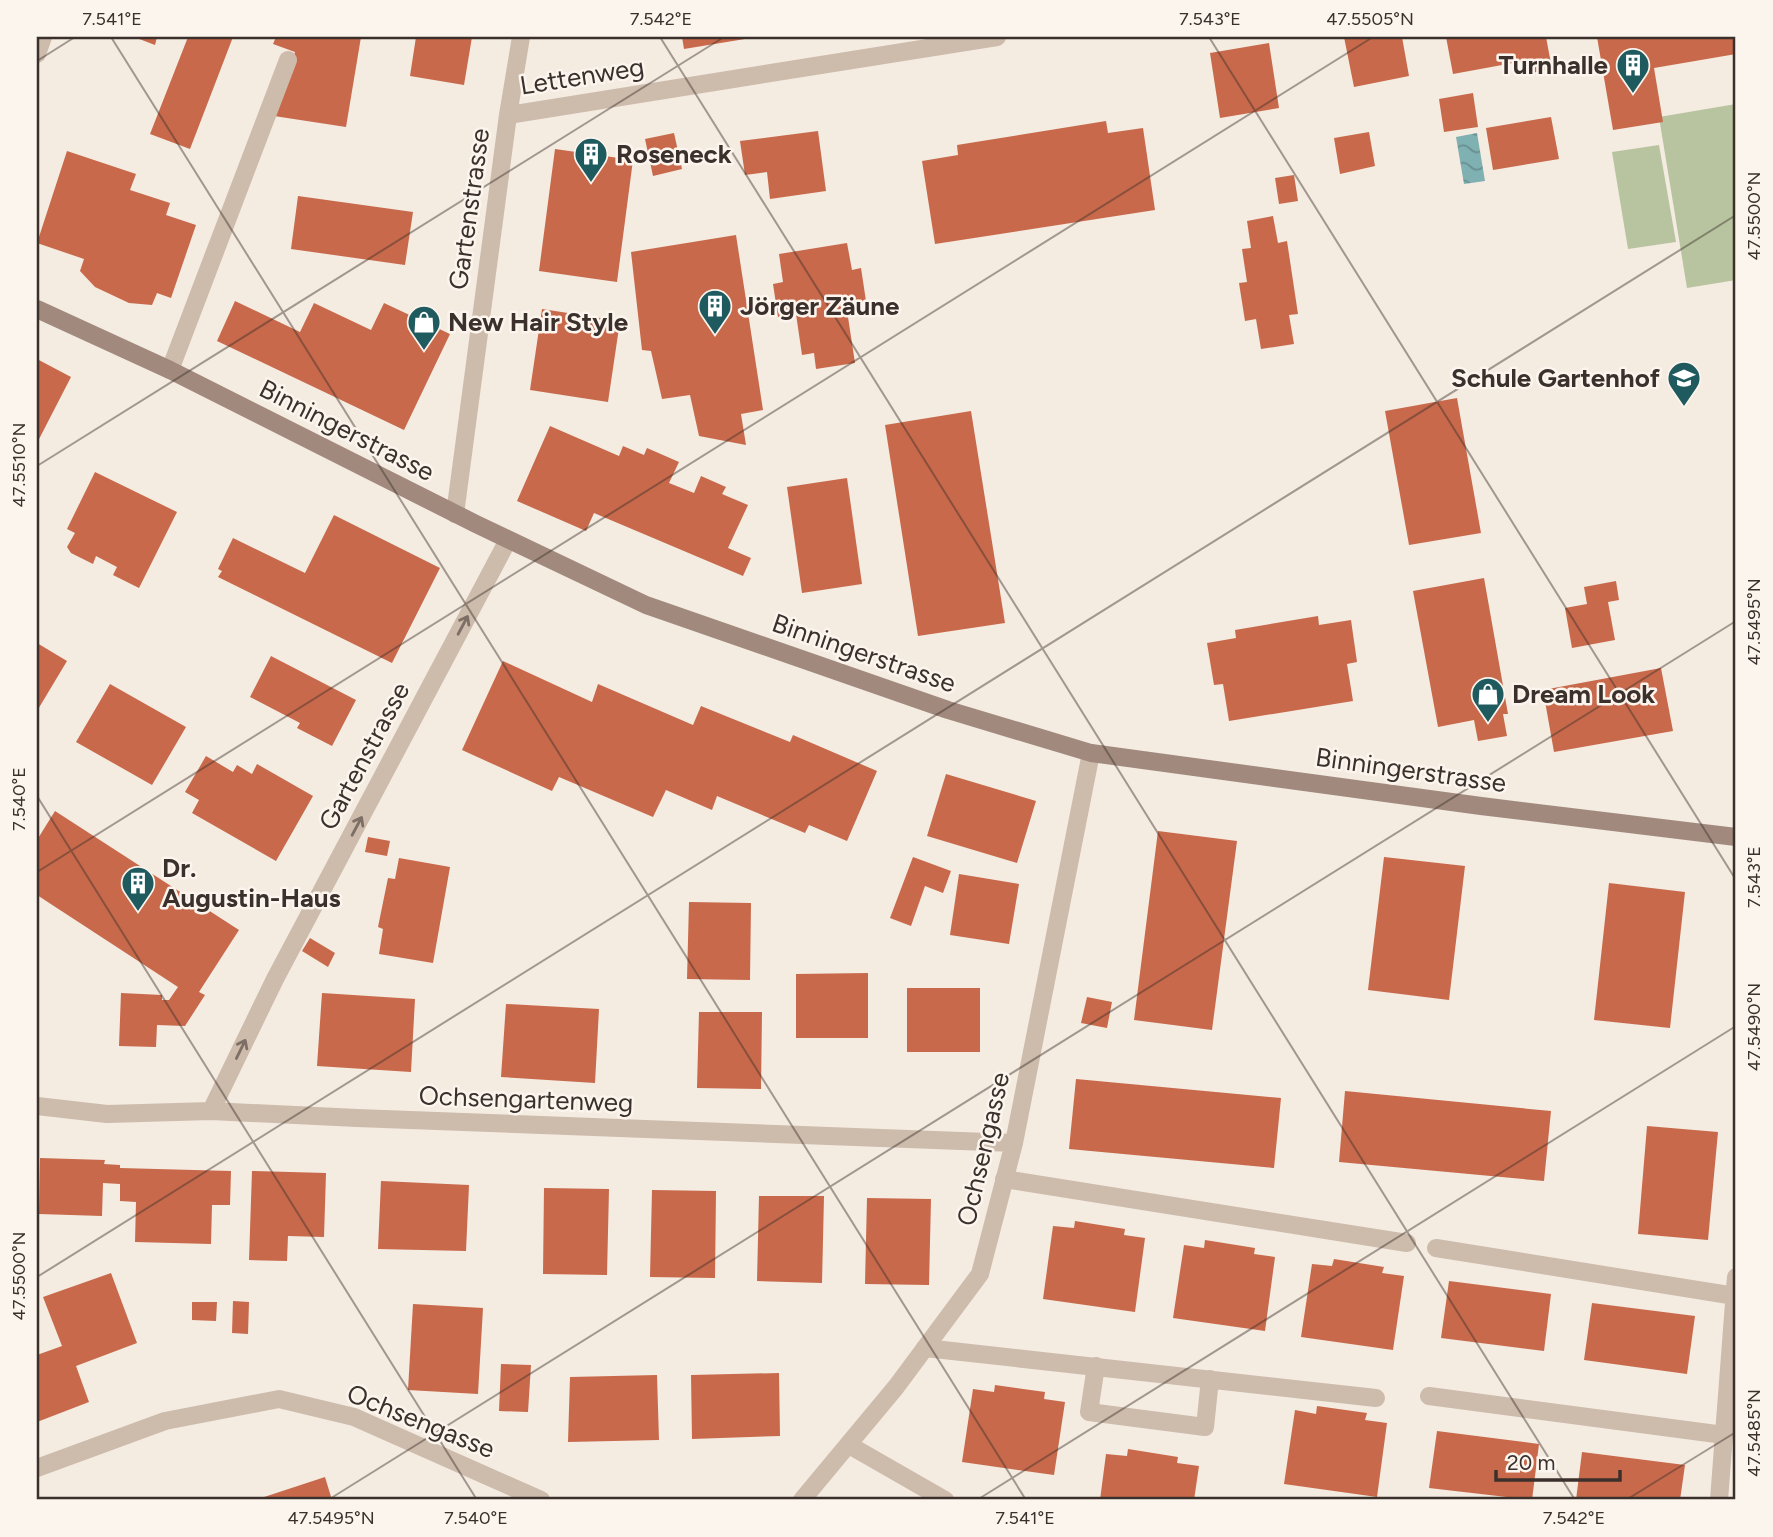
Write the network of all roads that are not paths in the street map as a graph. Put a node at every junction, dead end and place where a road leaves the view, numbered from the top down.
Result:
1 (43, 37) edge
2 (521, 37) edge
3 (997, 37) edge
4 (37, 54) edge
5 (288, 60) dead end
6 (508, 115) junction
7 (37, 309) edge
8 (170, 370) junction
9 (455, 514) junction
10 (508, 540) junction
11 (1091, 753) junction
12 (1736, 837) edge
13 (37, 1106) edge
14 (211, 1111) junction
15 (1014, 1143) junction
16 (1004, 1179) junction
17 (1407, 1243) dead end
18 (1436, 1248) dead end
19 (1736, 1277) edge
20 (1735, 1296) edge
21 (925, 1348) junction
22 (1096, 1366) junction
23 (1210, 1379) junction
24 (1732, 1381) edge
25 (1429, 1395) dead end
26 (1376, 1398) dead end
27 (1724, 1435) junction
28 (849, 1445) junction
29 (37, 1468) edge
30 (541, 1500) edge
31 (802, 1500) edge
32 (945, 1500) edge
33 (1719, 1500) edge

1 - 4 street
2 - 6 street, Gartenstrasse
3 - 6 street, Lettenweg
5 - 8 street
6 - 9 street, Gartenstrasse
7 - 8 street, Binningerstrasse
8 - 9 street, Binningerstrasse
9 - 10 street, Binningerstrasse
10 - 11 street, Binningerstrasse
14 -> 10 street, Gartenstrasse
11 - 12 street, Binningerstrasse
11 - 15 street, Ochsengasse
13 - 14 street, Ochsengartenweg
14 - 15 street, Ochsengartenweg
15 - 16 street, Ochsengasse
16 - 17 street
16 - 21 street, Ochsengasse
18 - 20 street
19 - 20 street
20 - 24 street
21 - 22 street
21 - 28 street, Ochsengasse
22 - 23 street
22 - 23 street
23 - 26 street
24 - 27 street
25 - 27 street
27 - 33 street
28 - 31 street, Ochsengasse
28 - 32 street
29 - 30 street, Ochsengasse

